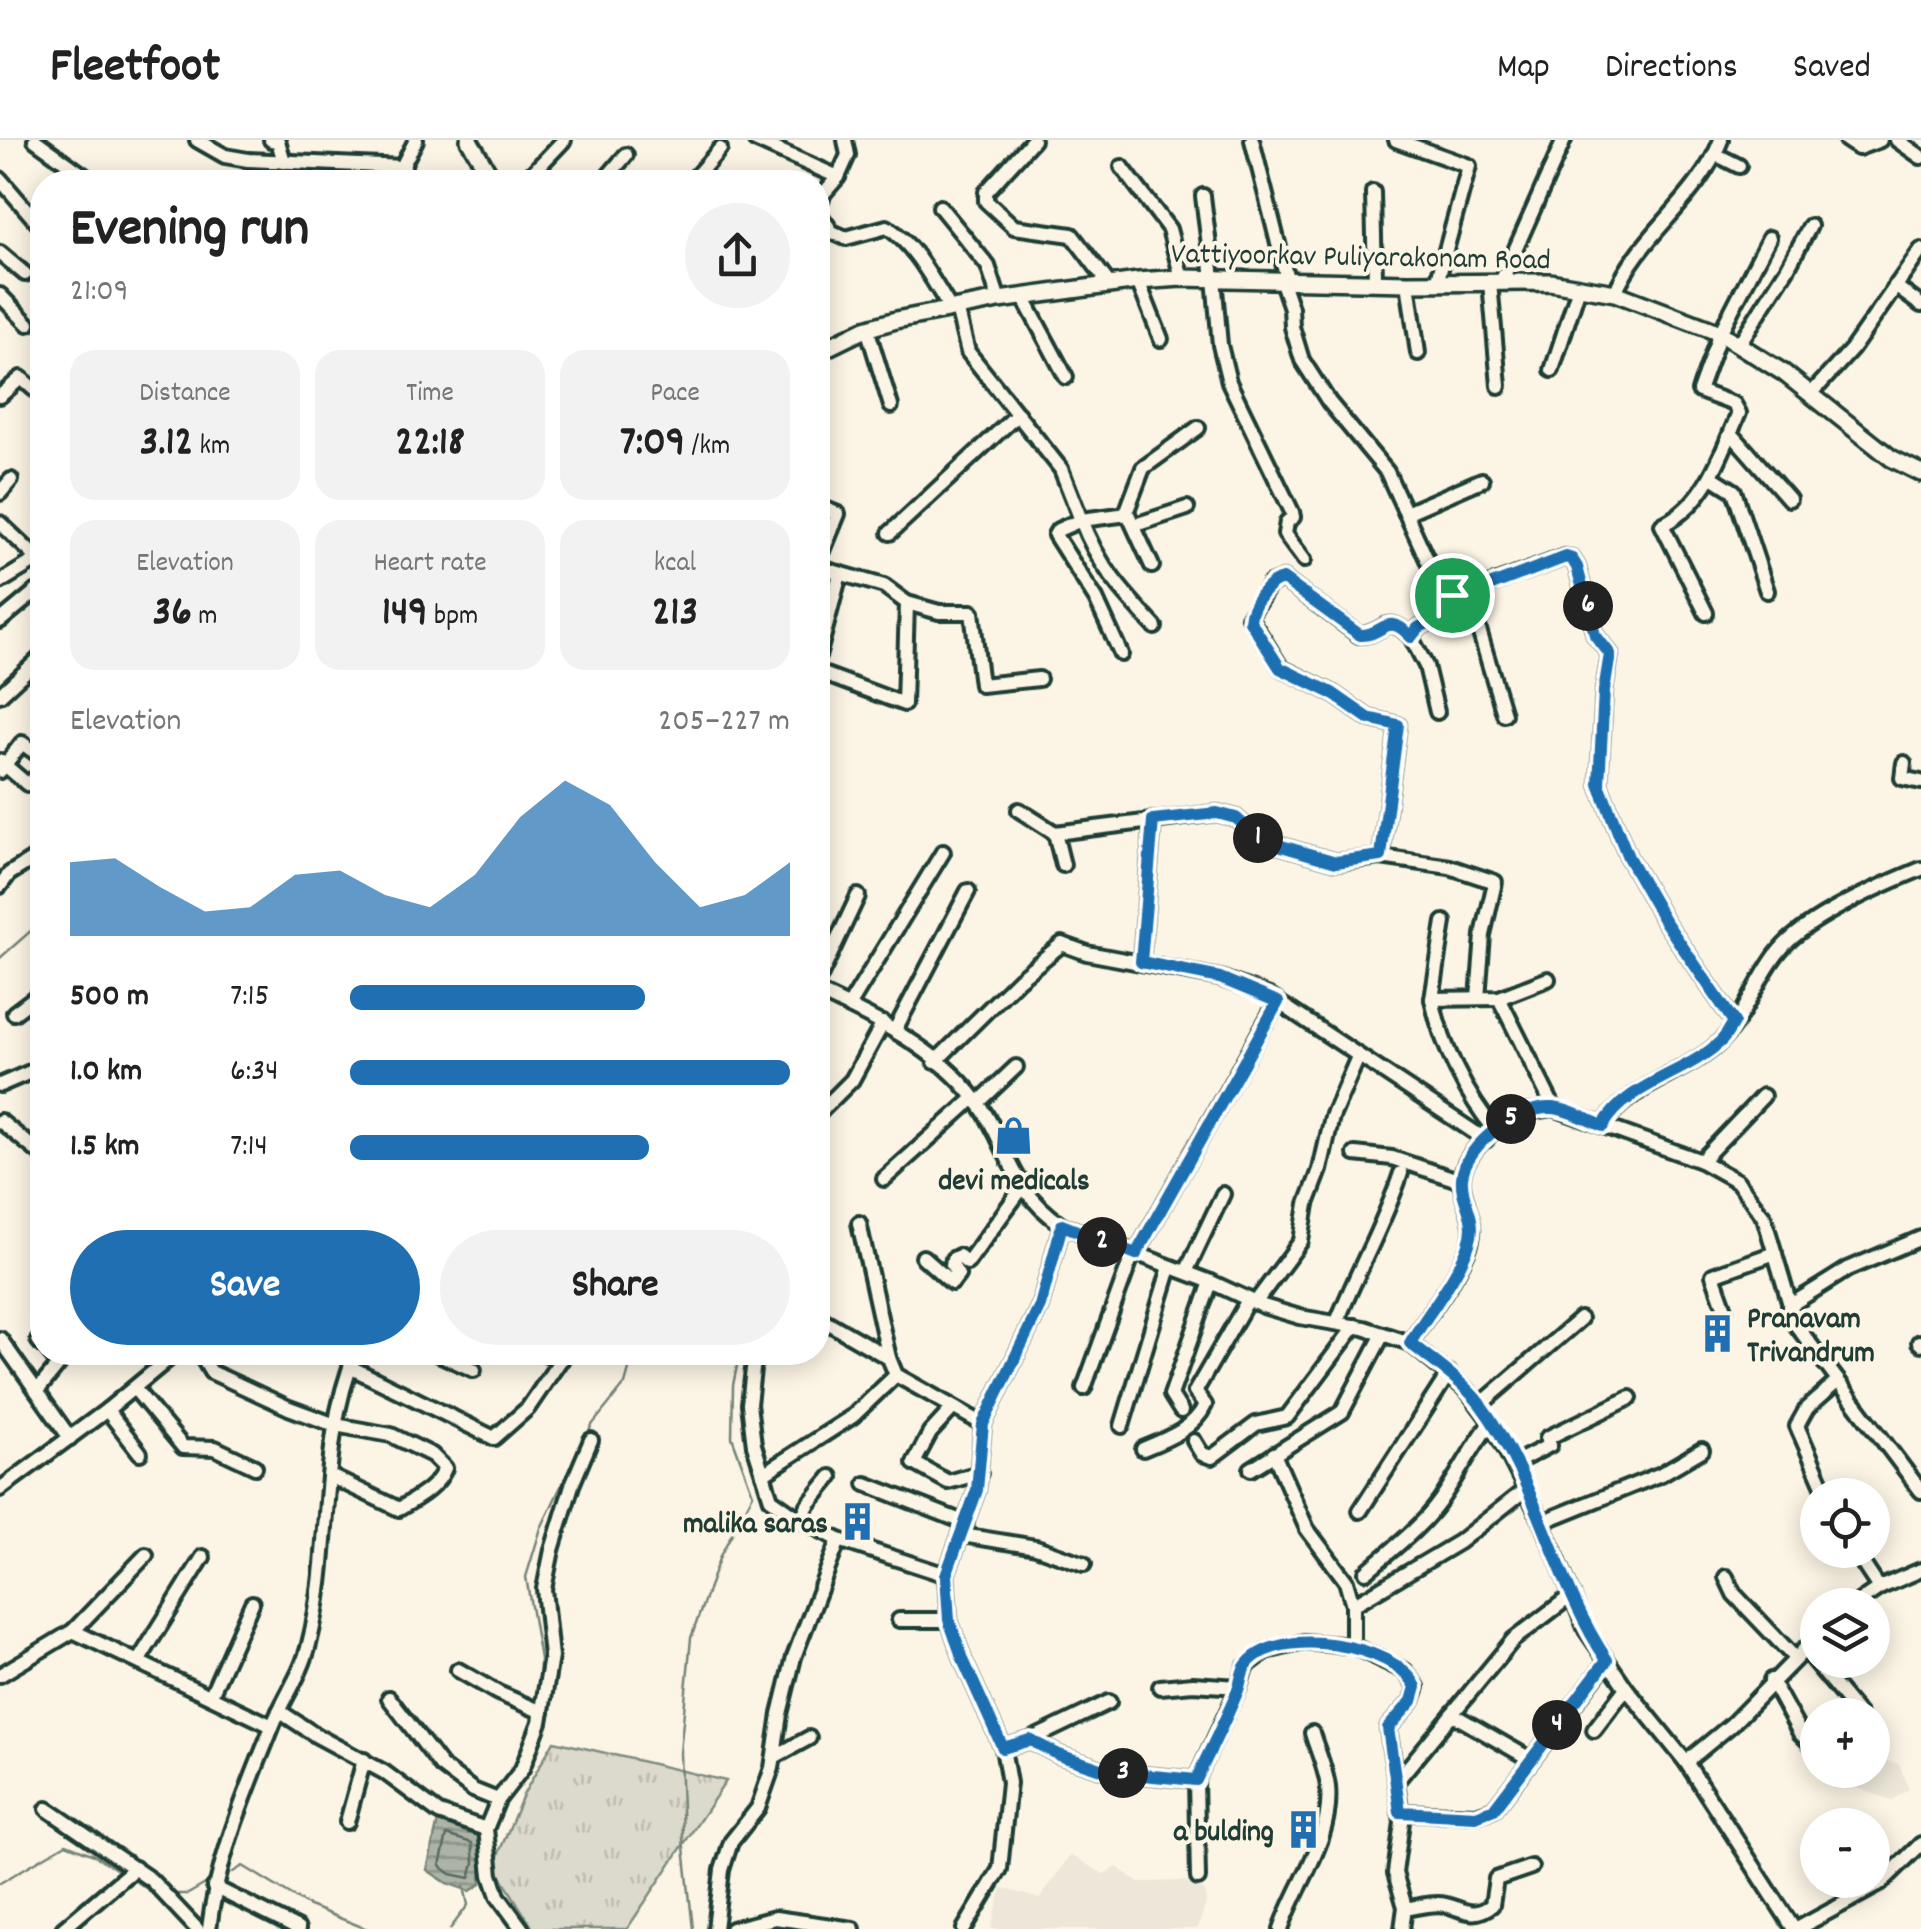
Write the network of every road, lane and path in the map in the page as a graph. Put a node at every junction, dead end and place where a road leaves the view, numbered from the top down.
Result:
1 (36, 140) edge
2 (197, 140) edge
3 (271, 140) edge
4 (416, 140) edge
5 (469, 140) edge
6 (564, 140) edge
7 (755, 140) edge
8 (846, 140) edge
9 (1033, 140) edge
10 (1252, 140) edge
11 (1396, 140) edge
12 (1564, 140) edge
13 (1721, 140) edge
14 (1846, 140) edge
15 (1880, 140) edge
16 (1897, 140) edge
17 (720, 149) dead end
18 (1715, 154) junction
19 (626, 155) dead end
20 (1921, 156) edge
21 (284, 162) junction
22 (1740, 166) dead end
23 (404, 167) junction
24 (1122, 167) dead end
25 (77, 170) edge
26 (402, 170) edge
27 (487, 170) edge
28 (535, 170) edge
29 (613, 170) edge
30 (702, 170) edge
31 (822, 170) edge
32 (830, 173) edge
33 (838, 177) junction
34 (0, 179) edge
35 (830, 186) edge
36 (1373, 192) dead end
37 (1203, 196) dead end
38 (940, 207) dead end
39 (30, 214) edge
40 (1810, 226) dead end
41 (830, 229) edge
42 (1769, 238) dead end
43 (0, 253) edge
44 (1920, 253) edge
45 (25, 274) dead end
46 (1182, 278) junction
47 (1214, 278) junction
48 (1284, 279) junction
49 (1138, 281) junction
50 (1374, 281) junction
51 (1495, 282) junction
52 (1436, 283) junction
53 (1110, 284) junction
54 (1408, 284) junction
55 (1894, 286) junction
56 (1579, 287) junction
57 (1615, 293) junction
58 (0, 295) edge
59 (1023, 297) junction
60 (999, 300) junction
61 (1921, 305) edge
62 (954, 308) junction
63 (28, 324) dead end
64 (867, 328) junction
65 (1720, 333) junction
66 (1161, 340) dead end
67 (1739, 344) junction
68 (830, 346) edge
69 (1418, 353) dead end
70 (1552, 370) dead end
71 (1066, 377) dead end
72 (30, 386) edge
73 (1499, 386) dead end
74 (1811, 394) junction
75 (0, 396) edge
76 (891, 406) dead end
77 (1018, 414) junction
78 (1198, 428) dead end
79 (1730, 433) junction
80 (1921, 473) edge
81 (1712, 477) junction
82 (11, 480) dead end
83 (1482, 480) dead end
84 (0, 493) edge
85 (1789, 498) dead end
86 (1187, 508) dead end
87 (830, 511) edge
88 (1406, 513) junction
89 (1130, 519) junction
90 (1081, 520) junction
91 (0, 522) edge
92 (890, 532) dead end
93 (830, 534) edge
94 (30, 550) edge
95 (1304, 560) dead end
96 (30, 566) edge
97 (1152, 566) dead end
98 (830, 570) edge
99 (840, 574) junction
100 (0, 582) edge
101 (1767, 591) dead end
102 (1468, 594) junction
103 (1452, 595) junction
104 (30, 596) edge
105 (906, 603) junction
106 (830, 612) edge
107 (1706, 613) dead end
108 (0, 621) edge
109 (1154, 627) dead end
110 (1411, 637) junction
111 (1121, 654) dead end
112 (30, 669) edge
113 (830, 676) edge
114 (1039, 679) dead end
115 (0, 695) edge
116 (1437, 712) dead end
117 (1504, 714) dead end
118 (30, 749) edge
119 (1904, 763) dead end
120 (1, 765) edge
121 (30, 782) edge
122 (1921, 782) edge
123 (1019, 810) dead end
124 (1153, 820) junction
125 (1055, 833) junction
126 (943, 852) dead end
127 (1381, 856) junction
128 (30, 861) edge
129 (1063, 865) dead end
130 (1921, 870) edge
131 (0, 886) edge
132 (968, 891) dead end
133 (858, 896) dead end
134 (1444, 922) dead end
135 (830, 956) edge
136 (1141, 962) junction
137 (1548, 979) dead end
138 (830, 997) edge
139 (1478, 998) junction
140 (1499, 998) junction
141 (1432, 999) junction
142 (30, 1001) edge
143 (1278, 1002) junction
144 (849, 1006) junction
145 (14, 1014) dead end
146 (1734, 1022) junction
147 (889, 1027) junction
148 (1358, 1058) junction
149 (935, 1062) junction
150 (1016, 1067) dead end
151 (30, 1073) edge
152 (0, 1086) edge
153 (1763, 1096) dead end
154 (976, 1101) junction
155 (830, 1102) edge
156 (1554, 1108) junction
157 (0, 1121) edge
158 (1603, 1126) junction
159 (1491, 1135) junction
160 (30, 1145) edge
161 (1355, 1154) dead end
162 (1701, 1162) junction
163 (1401, 1172) dead end
164 (884, 1179) dead end
165 (1462, 1181) junction
166 (1022, 1188) junction
167 (1223, 1194) dead end
168 (859, 1223) dead end
169 (1062, 1225) junction
170 (1914, 1241) edge
171 (1135, 1254) junction
172 (1775, 1254) junction
173 (1921, 1254) edge
174 (922, 1257) dead end
175 (1170, 1267) junction
176 (1186, 1272) junction
177 (1210, 1282) junction
178 (1252, 1302) junction
179 (1789, 1306) junction
180 (1724, 1309) dead end
181 (1580, 1319) dead end
182 (1336, 1322) junction
183 (830, 1324) edge
184 (1355, 1326) junction
185 (1383, 1334) junction
186 (0, 1339) edge
187 (1410, 1343) junction
188 (889, 1358) junction
189 (58, 1365) edge
190 (161, 1365) edge
191 (207, 1365) edge
192 (463, 1365) edge
193 (558, 1365) edge
194 (754, 1365) edge
195 (350, 1367) joint
196 (474, 1370) dead end
197 (1449, 1374) junction
198 (896, 1376) junction
199 (1838, 1380) junction
200 (134, 1388) junction
201 (1084, 1388) dead end
202 (37, 1390) junction
203 (1630, 1398) dead end
204 (1480, 1405) junction
205 (952, 1409) junction
206 (107, 1410) junction
207 (1181, 1411) dead end
208 (1491, 1422) junction
209 (983, 1424) junction
210 (335, 1425) junction
211 (1122, 1426) dead end
212 (70, 1438) junction
213 (591, 1440) dead end
214 (1194, 1442) dead end
215 (1143, 1449) dead end
216 (1702, 1450) dead end
217 (140, 1452) dead end
218 (1274, 1454) junction
219 (1514, 1464) junction
220 (256, 1467) dead end
221 (1251, 1469) dead end
222 (980, 1472) junction
223 (763, 1474) junction
224 (330, 1476) junction
225 (831, 1477) dead end
226 (1820, 1478) edge
227 (866, 1484) dead end
228 (0, 1489) edge
229 (1526, 1490) junction
230 (1921, 1491) edge
231 (1360, 1511) dead end
232 (800, 1520) junction
233 (1542, 1522) junction
234 (964, 1529) junction
235 (839, 1540) junction
236 (146, 1555) dead end
237 (203, 1557) dead end
238 (1084, 1564) dead end
239 (1865, 1568) edge
240 (1921, 1570) edge
241 (1366, 1572) dead end
242 (946, 1575) junction
243 (1726, 1577) dead end
244 (1878, 1588) joint
245 (1572, 1594) junction
246 (252, 1603) dead end
247 (1353, 1605) junction
248 (900, 1620) dead end
249 (949, 1620) junction
250 (73, 1631) junction
251 (1353, 1646) junction
252 (1800, 1654) joint
253 (139, 1660) junction
254 (1607, 1660) junction
255 (458, 1670) dead end
256 (0, 1675) edge
257 (1823, 1678) edge
258 (1771, 1680) junction
259 (1160, 1687) dead end
260 (1240, 1687) junction
261 (1626, 1688) junction
262 (212, 1695) junction
263 (389, 1698) dead end
264 (1843, 1698) edge
265 (1109, 1702) dead end
266 (280, 1711) junction
267 (542, 1712) junction
268 (1452, 1714) junction
269 (272, 1726) junction
270 (1594, 1730) dead end
271 (1312, 1733) dead end
272 (1800, 1733) edge
273 (809, 1738) dead end
274 (1030, 1740) junction
275 (1003, 1748) junction
276 (774, 1757) junction
277 (364, 1760) junction
278 (1530, 1760) junction
279 (1686, 1762) junction
280 (1196, 1780) junction
281 (1396, 1782) junction
282 (498, 1800) junction
283 (47, 1809) dead end
284 (1400, 1812) junction
285 (346, 1822) dead end
286 (486, 1829) junction
287 (1921, 1844) edge
288 (1531, 1867) dead end
289 (135, 1868) junction
290 (1198, 1878) dead end
291 (214, 1888) junction
292 (1405, 1909) junction
293 (63, 1929) edge
294 (197, 1929) edge
295 (209, 1929) edge
296 (298, 1929) edge
297 (522, 1929) edge
298 (715, 1929) edge
299 (732, 1929) edge
300 (853, 1929) edge
301 (964, 1929) edge
302 (1281, 1929) edge
303 (1402, 1929) edge
304 (1796, 1929) edge

1 - 25 street
2 - 21 street
3 - 21 street
4 - 23 street
5 - 27 main road
6 - 28 street
7 - 31 street
8 - 33 street
9 - 53 street
10 - 48 street
11 - 52 street
12 - 51 street
13 - 18 street
14 - 15 street
16 - 20 street
17 - 30 street
18 - 22 street
18 - 57 street
19 - 29 street
21 - 23 street
23 - 26 street
24 - 46 street
32 - 33 street
33 - 35 street
34 - 39 street
36 - 50 street
37 - 47 street
38 - 60 street
40 - 67 street
41 - 62 street
42 - 65 street
43 - 45 street
44 - 55 street
46 - 47 main road, Vattiyoorkav Puliyarakonam Road
46 - 49 main road, Vattiyoorkav Puliyarakonam Road
47 - 48 main road, Vattiyoorkav Puliyarakonam Road
47 - 95 street
48 - 50 main road, Vattiyoorkav Puliyarakonam Road
48 - 88 street
49 - 53 main road, Vattiyoorkav Puliyarakonam Road
49 - 66 street
50 - 54 main road, Vattiyoorkav Puliyarakonam Road
51 - 52 main road, Vattiyoorkav Puliyarakonam Road
51 - 56 main road, Vattiyoorkav Puliyarakonam Road
51 - 73 street
52 - 54 main road, Vattiyoorkav Puliyarakonam Road
53 - 59 main road, Vattiyoorkav Puliyarakonam Road
54 - 69 street
55 - 61 street
55 - 74 street
56 - 57 main road, Vattiyoorkav Puliyarakonam Road
56 - 70 street
57 - 65 main road, Vattiyoorkav Puliyarakonam Road
58 - 63 street
59 - 60 main road, Vattiyoorkav Puliyarakonam Road
59 - 71 street
60 - 62 main road, Vattiyoorkav Puliyarakonam Road
62 - 64 main road, Vattiyoorkav Puliyarakonam Road
62 - 77 street
64 - 68 main road, Vattiyoorkav Puliyarakonam Road
64 - 76 street
65 - 67 main road, Vattiyoorkav Puliyarakonam Road
65 - 79 street
67 - 74 main road, Vattiyoorkav Puliyarakonam Road
72 - 75 street
74 - 80 main road, Vattiyoorkav Puliyarakonam Road
77 - 90 street
77 - 92 street
78 - 89 street
79 - 81 street
79 - 85 street
81 - 101 street
81 - 107 street
82 - 84 street
83 - 88 street
86 - 89 street
87 - 93 street
88 - 103 street
89 - 90 street
89 - 97 street
90 - 109 street
90 - 111 street
91 - 94 street
96 - 100 street
98 - 99 street
99 - 105 street
99 - 106 street
102 - 103 street
102 - 117 street
102 - 146 street
103 - 110 street
104 - 108 street
105 - 113 street
105 - 114 street
110 - 116 street
110 - 127 street
112 - 115 street
118 - 120 street
119 - 122 street
120 - 121 street
123 - 125 street
124 - 125 street
124 - 127 street
124 - 136 street
125 - 129 street
126 - 144 street
127 - 139 street
128 - 131 street
130 - 146 street
132 - 147 street
133 - 135 street
134 - 141 street
136 - 143 street
136 - 149 street
137 - 140 street
138 - 144 street
139 - 140 street
139 - 141 street
140 - 156 street
141 - 159 street
142 - 145 street
143 - 148 street
143 - 171 street
144 - 147 street
146 - 158 street
147 - 149 street
147 - 155 street
148 - 159 street
148 - 178 street
149 - 154 street
150 - 154 street
151 - 152 street
153 - 162 street
154 - 164 street
154 - 166 street
156 - 158 street
156 - 159 street
157 - 160 street
158 - 162 street
159 - 165 street
161 - 165 street
162 - 172 street
163 - 182 street
165 - 187 street
166 - 169 street
166 - 174 street
167 - 176 street
168 - 188 street
169 - 171 street
169 - 209 street
170 - 173 street
170 - 179 street
171 - 175 street
171 - 201 street
172 - 179 street
172 - 180 street
175 - 176 street
175 - 211 street
176 - 177 street
177 - 178 street
177 - 207 street
178 - 182 street
178 - 215 street
179 - 199 street
181 - 204 street
182 - 184 street
183 - 188 street
184 - 185 street
184 - 214 street
185 - 187 street
185 - 218 street
186 - 202 street
187 - 197 street
188 - 198 street
189 - 202 street
190 - 200 street
191 - 210 street
192 - 196 street
193 - 195 street
194 - 223 street
195 - 210 street
197 - 204 street
197 - 231 street
198 - 205 street
198 - 223 street
199 - 226 street
199 - 230 street
200 - 206 street
200 - 220 street
202 - 212 street
203 - 219 street
204 - 208 street
205 - 209 street
205 - 222 street
206 - 212 street
206 - 217 street
208 - 219 street
208 - 241 street
209 - 222 street
210 - 224 street
210 - 224 street
212 - 228 street
213 - 267 street
216 - 233 street
218 - 221 street
218 - 247 street
219 - 229 street
222 - 234 street
223 - 232 street
224 - 266 street
225 - 232 street
227 - 234 street
229 - 233 street
229 - 247 street
232 - 235 street
233 - 245 street
234 - 238 street
234 - 242 street
235 - 242 street
235 - 276 street
236 - 250 street
237 - 253 street
239 - 244 street
240 - 244 street
242 - 249 street
243 - 252 street
245 - 254 street
245 - 268 street
246 - 262 street
247 - 251 street
248 - 249 street
249 - 275 street
250 - 253 street
250 - 256 street
251 - 260 street
251 - 281 street
252 - 258 street
253 - 262 street
254 - 261 street
254 - 278 street
255 - 267 street
257 - 264 street
258 - 272 street
258 - 279 street
259 - 260 street
260 - 280 street
261 - 270 street
261 - 279 street
262 - 269 street
263 - 282 street
265 - 274 street
266 - 269 street
266 - 277 street
267 - 282 street
268 - 278 street
268 - 281 street
269 - 291 street
271 - 302 street
273 - 276 street
274 - 275 street
274 - 280 street
275 - 301 street
276 - 298 street
277 - 285 street
277 - 286 street
278 - 284 street
279 - 304 street
280 - 290 street
281 - 284 street
282 - 286 street
283 - 289 street
284 - 292 street
286 - 297 street
287 - 304 street
288 - 292 street
289 - 293 street
289 - 294 street
291 - 295 street
291 - 296 street
292 - 303 street
299 - 300 street

